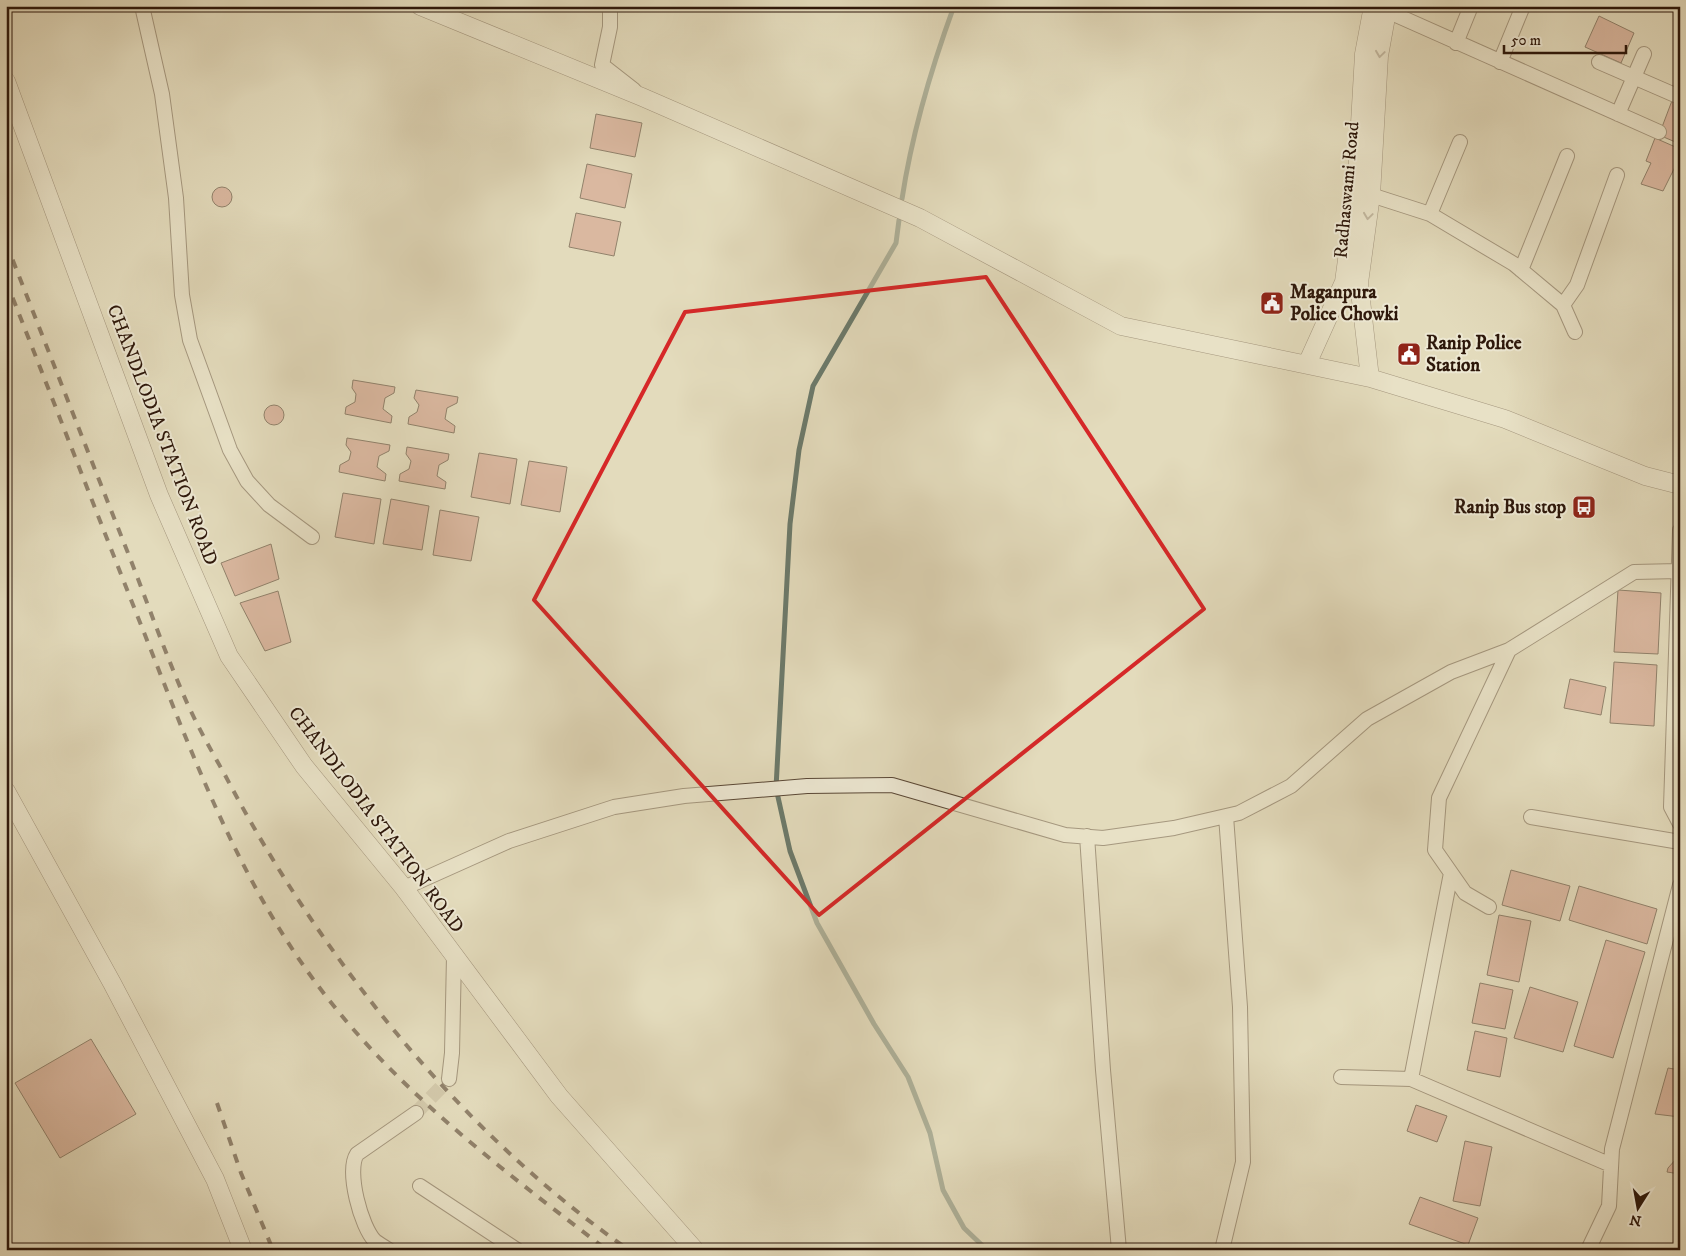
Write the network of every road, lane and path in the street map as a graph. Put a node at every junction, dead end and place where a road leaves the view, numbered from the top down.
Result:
1 (142, 6) edge
2 (420, 6) edge
3 (610, 6) edge
4 (1471, 6) edge
5 (1523, 6) edge
6 (1383, 8) edge
7 (1456, 43) junction
8 (1644, 54) dead end
9 (1500, 62) junction
10 (1599, 62) dead end
11 (1634, 77) junction
12 (6, 81) edge
13 (1675, 95) dead end
14 (642, 97) junction
15 (1618, 114) junction
16 (1659, 132) dead end
17 (1460, 142) dead end
18 (1568, 156) dead end
19 (1617, 175) dead end
20 (1371, 195) junction
21 (1430, 214) junction
22 (1521, 270) junction
23 (1563, 305) junction
24 (1575, 332) dead end
25 (1307, 364) junction
26 (1370, 378) junction
27 (1680, 485) edge
28 (1680, 530) edge
29 (312, 537) dead end
30 (1678, 571) junction
31 (1509, 650) junction
32 (6, 791) edge
33 (1226, 816) junction
34 (1531, 817) dead end
35 (1680, 824) edge
36 (1088, 836) junction
37 (1680, 842) edge
38 (1451, 874) junction
39 (1680, 885) edge
40 (404, 888) junction
41 (1489, 907) dead end
42 (454, 956) junction
43 (1341, 1077) dead end
44 (449, 1079) tunnel mouth
45 (1411, 1079) junction
46 (416, 1113) tunnel mouth
47 (1611, 1165) junction
48 (420, 1186) dead end
49 (243, 1250) edge
50 (389, 1250) edge
51 (517, 1250) edge
52 (696, 1250) edge
53 (1119, 1250) edge
54 (1222, 1250) edge
55 (1588, 1250) edge

1 - 29 street
2 - 14 street
3 - 14 street
4 - 7 street
5 - 9 street
6 - 7 street
6 -> 20 street, Radhaswami Road
6 - 25 street, Radhaswami Road
7 - 9 street
8 - 11 street
9 - 15 street
10 - 11 street
11 - 13 street
11 - 15 street
12 - 40 street, CHANDLODIA STATION ROAD
14 - 25 street
15 - 16 street
17 - 21 street
18 - 22 street
19 - 23 street
20 - 21 street
20 -> 26 street, Radhaswami Road
21 - 22 street
22 - 23 street
23 - 24 street
25 - 26 street
26 - 27 street
28 - 30 street
30 - 31 street
30 - 35 street
31 - 33 street
31 - 38 street
32 - 49 street
33 - 36 street
33 - 54 street
34 - 37 street
36 - 40 street
36 - 53 street
38 - 41 street
38 - 45 street
39 - 47 street
40 - 42 street, CHANDLODIA STATION ROAD
42 - 44 street
42 - 52 street, CHANDLODIA STATION ROAD
43 - 45 street
45 - 47 street
46 - 50 street
47 - 55 street
48 - 51 street

